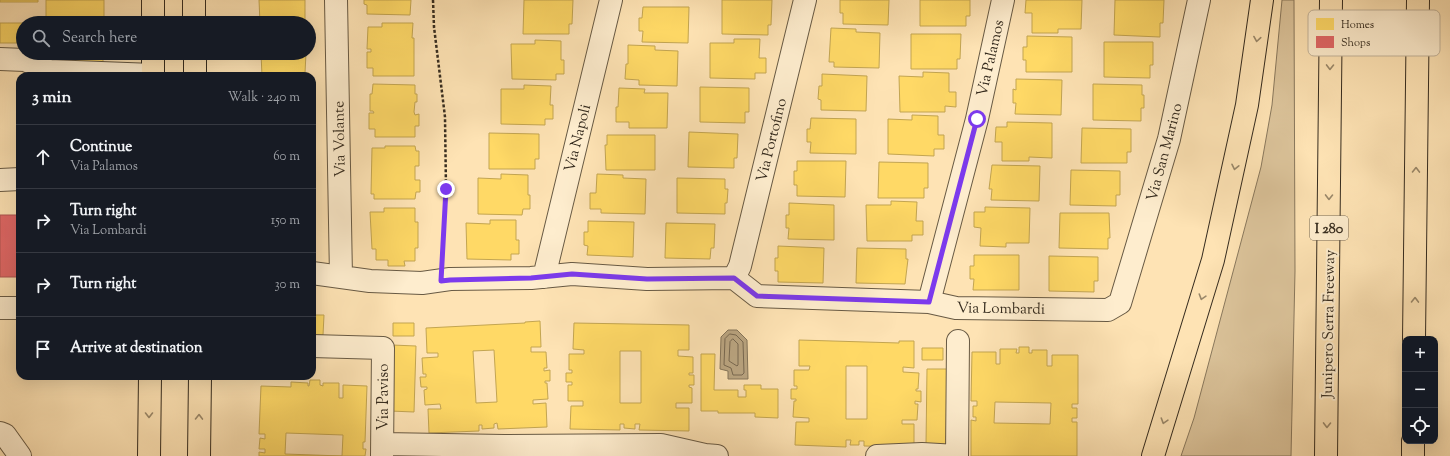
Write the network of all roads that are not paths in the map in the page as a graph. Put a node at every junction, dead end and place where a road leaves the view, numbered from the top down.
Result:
1 (153, 0) edge
2 (194, 0) edge
3 (336, 0) edge
4 (611, 0) edge
5 (805, 0) edge
6 (1003, 0) edge
7 (1199, 0) edge
8 (1262, 0) edge
9 (1331, 0) edge
10 (1418, 0) edge
11 (1331, 10) edge
12 (1418, 10) edge
13 (153, 16) edge
14 (194, 16) edge
15 (1330, 56) edge
16 (1417, 56) edge
17 (0, 59) edge
18 (16, 60) edge
19 (25, 60) edge
20 (153, 60) edge
21 (195, 60) edge
22 (70, 72) edge
23 (153, 72) edge
24 (195, 72) edge
25 (16, 179) edge
26 (0, 180) edge
27 (316, 274) edge
28 (340, 277) junction
29 (544, 277) junction
30 (734, 278) junction
31 (929, 302) junction
32 (1120, 303) joint
33 (0, 308) edge
34 (16, 308) edge
35 (1414, 336) edge
36 (958, 341) dead end
37 (316, 346) edge
38 (150, 380) edge
39 (200, 380) edge
40 (0, 433) edge
41 (1413, 444) edge
42 (382, 450) edge
43 (689, 454) edge
44 (20, 456) edge
45 (149, 456) edge
46 (199, 456) edge
47 (716, 456) edge
48 (877, 456) edge
49 (904, 456) edge
50 (958, 456) edge
51 (1153, 456) edge
52 (1326, 456) edge
53 (1413, 456) edge

1 - 13 main road
2 - 14 main road
3 - 28 lane, Via Volante
4 - 29 lane, Via Napoli
5 - 30 lane, Via Portofino
6 - 31 lane, Via Palamos
7 - 32 lane, Via San Marino
8 -> 51 main road
9 -> 11 main road, Junipero Serra Freeway / I 280
12 -> 10 main road
15 -> 52 main road, Junipero Serra Freeway / I 280
35 -> 16 main road
17 - 18 lane
19 - 22 lane
20 - 23 main road
21 - 24 main road
25 - 26 lane
27 - 28 lane
28 - 29 lane
29 - 30 lane
30 - 31 lane, Via Lombardi
31 - 32 lane, Via Lombardi
33 - 34 lane
36 - 50 lane
37 - 42 lane, Via Paviso
38 -> 45 main road
46 -> 39 main road
40 - 44 lane
41 - 53 main road
42 - 43 lane, Via Paviso
43 - 47 lane, Via Paviso
48 - 49 lane
49 - 50 lane

